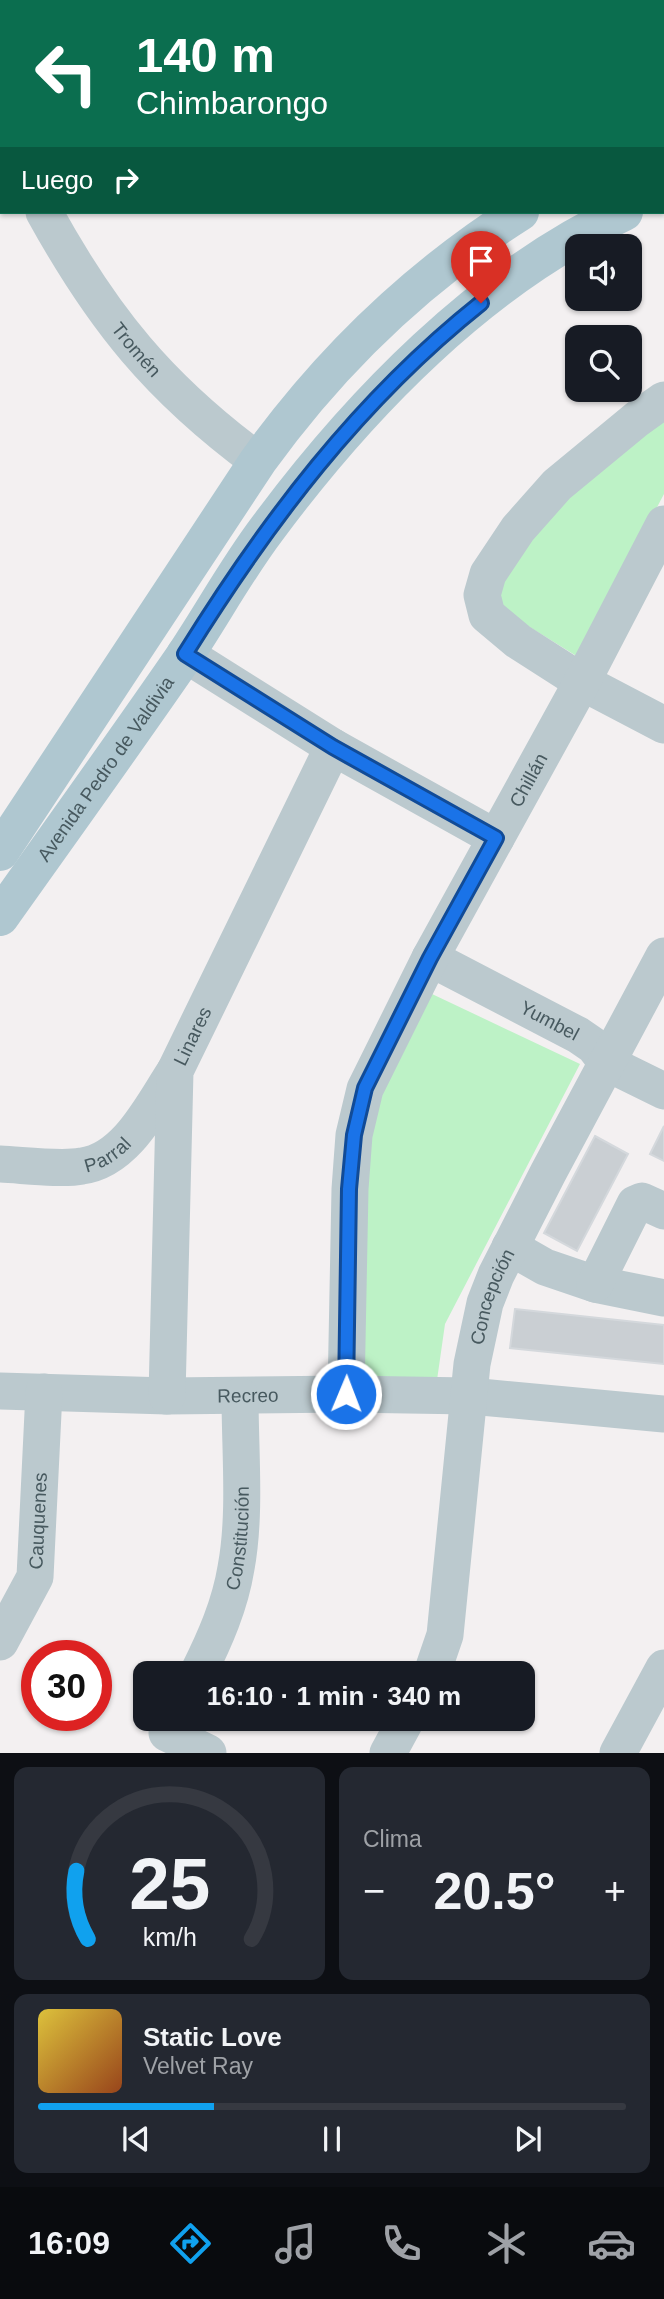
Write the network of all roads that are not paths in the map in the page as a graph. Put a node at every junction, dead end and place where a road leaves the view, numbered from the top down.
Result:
1 (45, 214) edge
2 (517, 214) edge
3 (620, 214) edge
4 (664, 400) edge
5 (360, 417) junction
6 (258, 461) junction
7 (664, 524) edge
8 (185, 654) junction
9 (582, 682) junction
10 (664, 725) edge
11 (333, 747) junction
12 (496, 838) junction
13 (0, 852) edge
14 (0, 917) edge
15 (664, 956) edge
16 (430, 958) junction
17 (607, 1063) junction
18 (175, 1071) junction
19 (664, 1091) edge
20 (0, 1164) edge
21 (664, 1211) edge
22 (510, 1247) junction
23 (595, 1284) junction
24 (664, 1298) edge
25 (0, 1391) edge
26 (44, 1392) junction
27 (346, 1394) junction
28 (167, 1396) junction
29 (240, 1396) junction
30 (470, 1396) junction
31 (664, 1413) edge
32 (0, 1642) edge
33 (204, 1661) edge
34 (436, 1661) edge
35 (664, 1668) edge
36 (400, 1731) edge
37 (166, 1735) edge
38 (208, 1753) edge
39 (388, 1753) edge
40 (618, 1753) edge

1 - 6 street, Tromén
2 - 6 main road, Avenida Pedro de Valdivia
3 - 5 main road, Avenida Pedro de Valdivia
4 - 9 street
5 - 6 main road
5 - 8 main road, Avenida Pedro de Valdivia
6 - 13 main road, Avenida Pedro de Valdivia
7 - 9 street, Chillán
8 - 11 street
8 - 14 main road, Avenida Pedro de Valdivia
9 - 10 street
9 - 12 street, Chillán
11 - 12 street
11 - 18 street, Linares
12 - 16 street, Chillán
15 - 17 street, Concepción
16 - 17 street, Yumbel
16 - 27 street, Chillán
17 - 19 street, Yumbel
17 - 22 street, Concepción
18 - 20 street, Parral
18 - 28 street, Linares
21 - 23 street
22 - 23 street
22 - 30 street, Concepción
23 - 24 street
25 - 26 street, Recreo
26 - 28 street, Recreo
26 - 32 street, Cauquenes
27 - 29 street, Recreo
27 - 30 street, Recreo
28 - 29 street, Recreo
29 - 33 street, Constitución
30 - 31 street, Recreo
30 - 34 street, Concepción
35 - 40 street
36 - 39 street
37 - 38 street

